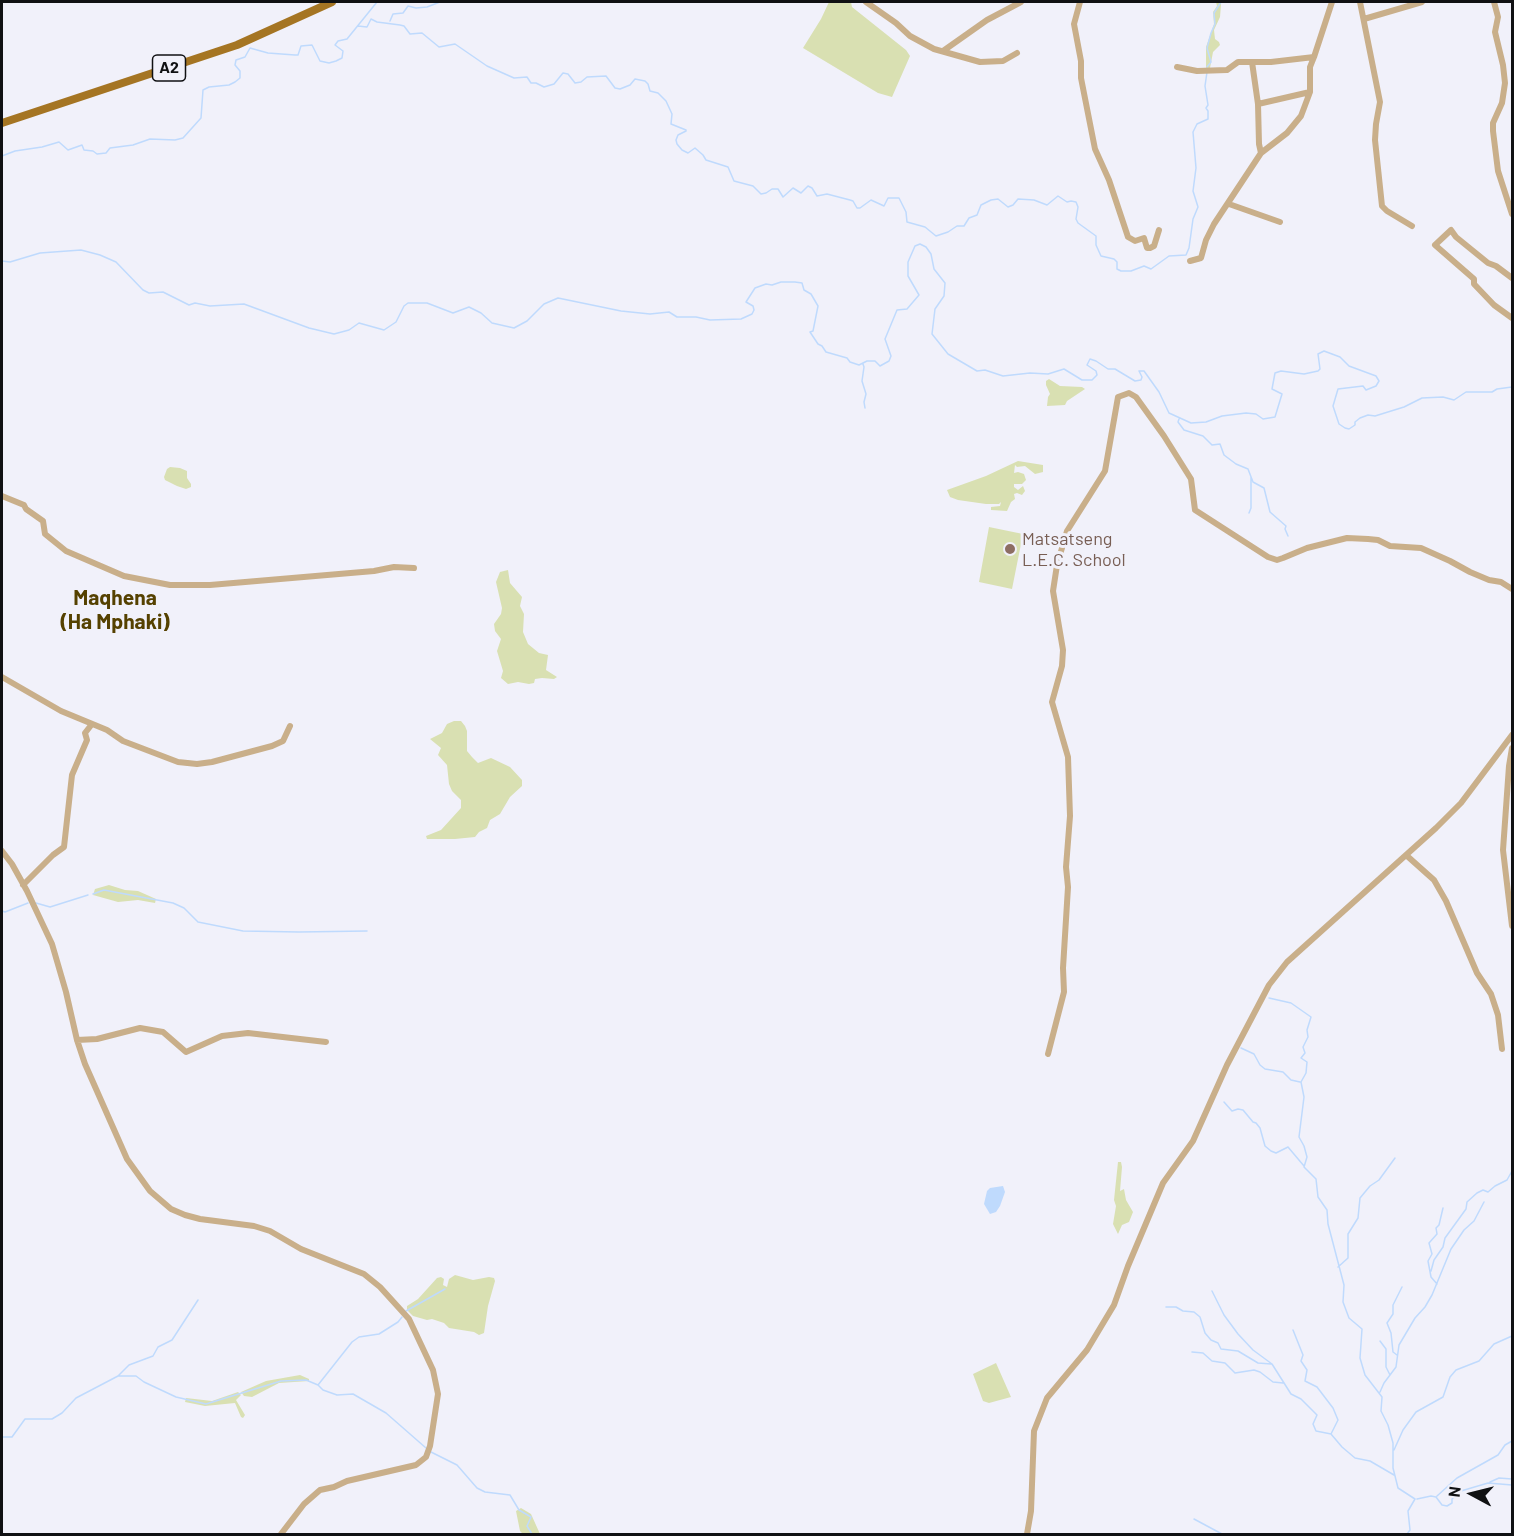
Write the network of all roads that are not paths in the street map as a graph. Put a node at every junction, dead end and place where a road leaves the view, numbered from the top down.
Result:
1 (332, 2) edge
2 (866, 2) edge
3 (1021, 2) edge
4 (1080, 2) edge
5 (1332, 2) edge
6 (1360, 2) edge
7 (1422, 2) edge
8 (1494, 2) edge
9 (1405, 4) edge
10 (1364, 19) junction
11 (943, 51) junction
12 (1017, 53) dead end
13 (1314, 57) junction
14 (1252, 62) junction
15 (1177, 67) dead end
16 (1310, 92) junction
17 (1258, 104) junction
18 (2, 123) edge
19 (1261, 153) junction
20 (1229, 204) junction
21 (1512, 214) edge
22 (1280, 222) dead end
23 (1412, 226) dead end
24 (1159, 230) dead end
25 (1190, 261) dead end
26 (1512, 278) edge
27 (1512, 318) edge
28 (2, 496) edge
29 (414, 568) dead end
30 (1512, 589) edge
31 (2, 677) edge
32 (92, 724) junction
33 (290, 726) dead end
34 (1512, 737) edge
35 (1512, 748) edge
36 (1509, 806) edge
37 (2, 851) edge
38 (1406, 855) junction
39 (23, 885) junction
40 (1509, 889) edge
41 (1512, 926) edge
42 (77, 1040) junction
43 (326, 1042) dead end
44 (1502, 1049) dead end
45 (1048, 1054) dead end
46 (281, 1534) edge
47 (1027, 1534) edge

1 - 18 main road, A2
2 - 11 street
3 - 11 street
4 - 24 street
5 - 13 street
6 - 10 street
7 - 9 street
8 - 21 street
9 - 10 street
10 - 23 street
11 - 12 street
13 - 14 street
13 - 16 street
14 - 15 street
14 - 17 street
16 - 17 street
16 - 19 street
17 - 19 street
19 - 20 street
20 - 22 street
20 - 25 street
26 - 27 street
28 - 29 street
30 - 45 street
31 - 32 street
32 - 33 street
32 - 39 street
34 - 38 street
35 - 36 street
36 - 40 street
37 - 39 street
38 - 44 street
38 - 47 street
39 - 42 street
40 - 41 street
42 - 43 street
42 - 46 street

